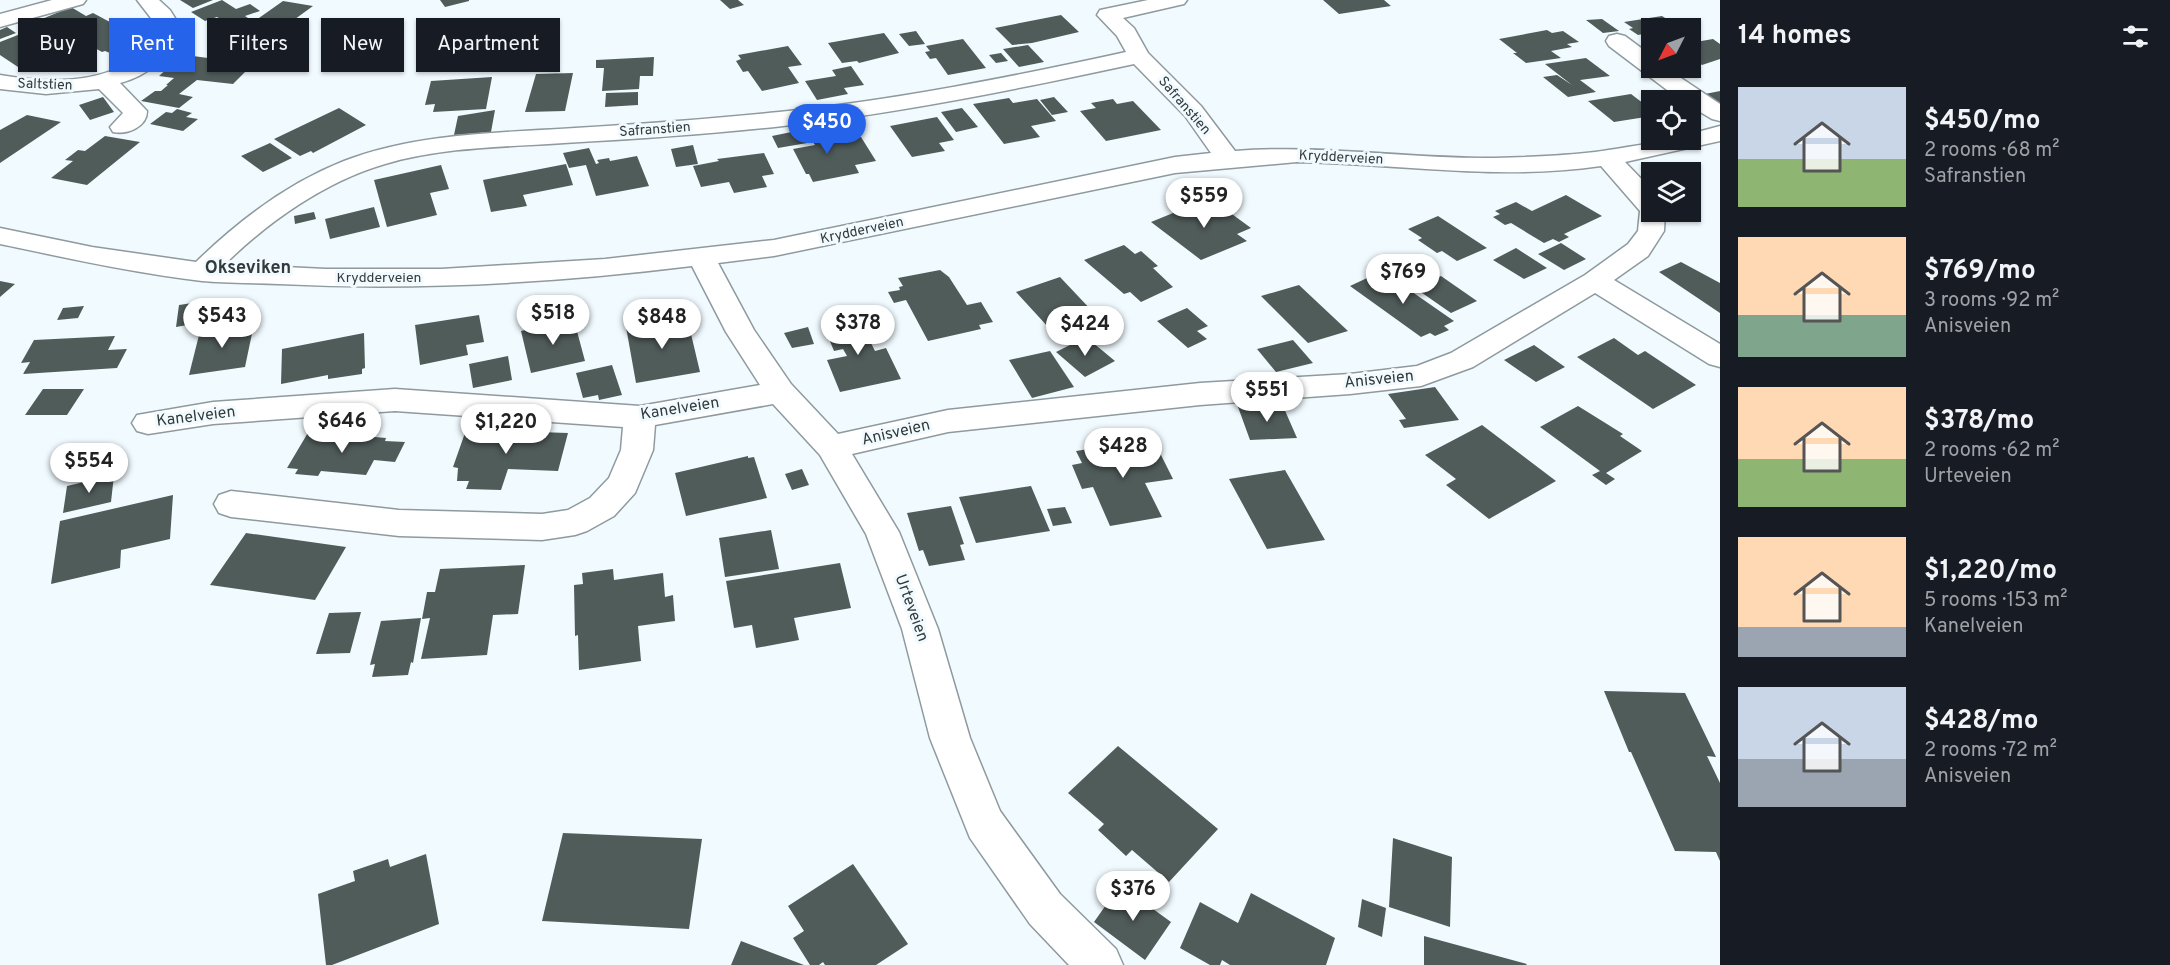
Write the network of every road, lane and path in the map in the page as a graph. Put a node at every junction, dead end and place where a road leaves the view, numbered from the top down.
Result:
1 (76, 0) edge
2 (147, 0) edge
3 (1177, 0) edge
4 (0, 21) edge
5 (1617, 41) dead end
6 (1139, 56) junction
7 (1641, 59) edge
8 (1666, 78) edge
9 (104, 81) junction
10 (0, 82) edge
11 (1720, 114) edge
12 (122, 127) dead end
13 (1720, 133) edge
14 (1227, 158) junction
15 (1608, 159) junction
16 (1641, 194) edge
17 (1651, 222) edge
18 (0, 236) edge
19 (685, 253) junction
20 (202, 272) junction
21 (1595, 281) junction
22 (1720, 357) edge
23 (780, 392) junction
24 (640, 417) junction
25 (148, 423) dead end
26 (831, 447) junction
27 (231, 504) dead end
28 (1100, 965) edge

1 - 4 street
2 - 9 street, Saltstien
3 - 6 street, Safranstien
5 - 7 street
6 - 14 street, Safranstien
6 - 20 street, Safranstien
8 - 11 street
9 - 10 street, Saltstien
9 - 12 street
13 - 15 street, Krydderveien
14 - 15 street, Krydderveien
14 - 19 street, Krydderveien
15 - 16 street, Anisveien
17 - 21 street, Anisveien
18 - 20 street, Krydderveien
19 - 20 street, Krydderveien
19 - 23 street, Urteveien
21 - 22 street
21 - 26 street, Anisveien
23 - 24 street, Kanelveien
23 - 26 street, Urteveien
24 - 25 street, Kanelveien
24 - 27 street
26 - 28 street, Urteveien

